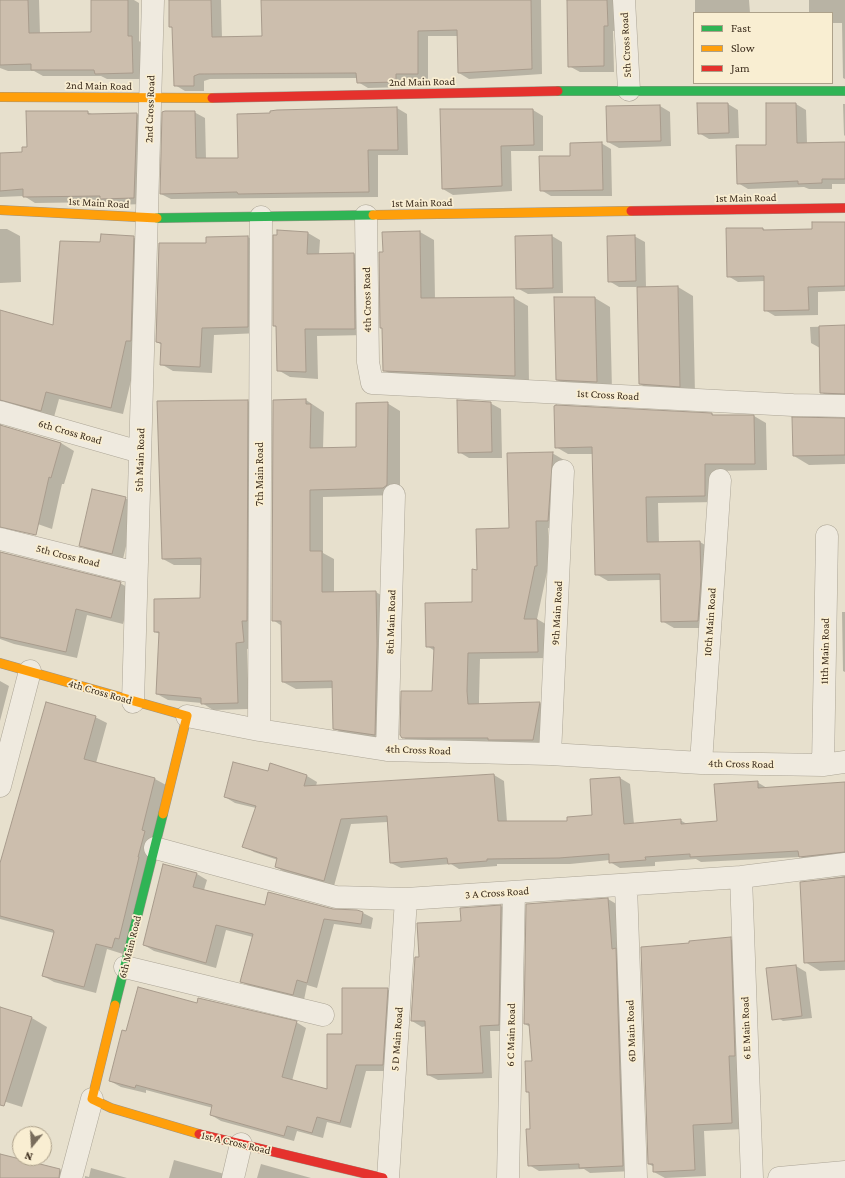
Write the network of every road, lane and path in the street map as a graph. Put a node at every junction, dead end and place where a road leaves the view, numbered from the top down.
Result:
1 (153, 0) edge
2 (624, 0) edge
3 (628, 90) junction
4 (845, 91) edge
5 (0, 97) edge
6 (150, 99) junction
7 (845, 208) edge
8 (0, 210) edge
9 (366, 216) junction
10 (261, 217) junction
11 (147, 218) junction
12 (372, 383) joint
13 (845, 406) edge
14 (0, 412) edge
15 (140, 452) junction
16 (563, 471) dead end
17 (720, 480) dead end
18 (394, 494) dead end
19 (827, 536) dead end
20 (0, 539) edge
21 (136, 573) junction
22 (0, 662) edge
23 (30, 671) junction
24 (133, 702) junction
25 (188, 716) junction
26 (259, 730) junction
27 (387, 750) junction
28 (550, 754) junction
29 (845, 762) edge
30 (701, 763) junction
31 (823, 765) junction
32 (0, 786) edge
33 (155, 848) junction
34 (845, 864) edge
35 (741, 877) junction
36 (626, 885) junction
37 (514, 892) junction
38 (406, 899) junction
39 (125, 967) junction
40 (324, 1015) dead end
41 (92, 1099) junction
42 (241, 1144) junction
43 (845, 1172) edge
44 (71, 1178) edge
45 (234, 1178) edge
46 (383, 1178) edge
47 (388, 1178) edge
48 (508, 1178) edge
49 (636, 1178) edge
50 (752, 1178) edge
51 (779, 1178) edge

1 - 6 street, 2nd Cross Road
2 - 3 street, 5th Cross Road
3 - 4 street, 2nd Main Road
3 - 6 street, 2nd Main Road
5 - 6 street, 2nd Main Road
6 - 11 street, 2nd Cross Road
7 - 9 street, 1st Main Road
8 - 11 street, 1st Main Road
9 - 10 street, 1st Main Road
9 - 12 street, 4th Cross Road
10 - 11 street, 1st Main Road
10 - 26 street, 7th Main Road
11 - 15 street, 5th Main Road
12 - 13 street, 1st Cross Road
14 - 15 street, 6th Cross Road
15 - 21 street, 5th Main Road
16 - 28 street, 9th Main Road
17 - 30 street, 10th Main Road
18 - 27 street, 8th Main Road
19 - 31 street, 11th Main Road
20 - 21 street, 5th Cross Road
21 - 24 street, 5th Main Road
22 - 23 street, 4th Cross Road
23 - 24 street, 4th Cross Road
23 - 32 street
24 - 25 street, 4th Cross Road
25 - 26 street, 4th Cross Road
25 - 33 street, 6th Main Road
26 - 27 street, 4th Cross Road
27 - 28 street, 4th Cross Road
28 - 30 street, 4th Cross Road
29 - 31 street, 4th Cross Road
30 - 31 street, 4th Cross Road
33 - 38 street, 3 A Cross Road
33 - 39 street, 6th Main Road
34 - 35 street, 3 A Cross Road
35 - 36 street, 3 A Cross Road
35 - 50 street, 6 E Main Road
36 - 37 street, 3 A Cross Road
36 - 49 street, 6D Main Road
37 - 38 street, 3 A Cross Road
37 - 48 street, 6 C Main Road
38 - 47 street, 5 D Main Road
39 - 40 street
39 - 41 street, 6th Main Road
41 - 42 street, 1st A Cross Road
41 - 44 street, 6th Main Road
42 - 45 street
42 - 46 street, 1st A Cross Road
43 - 51 street

